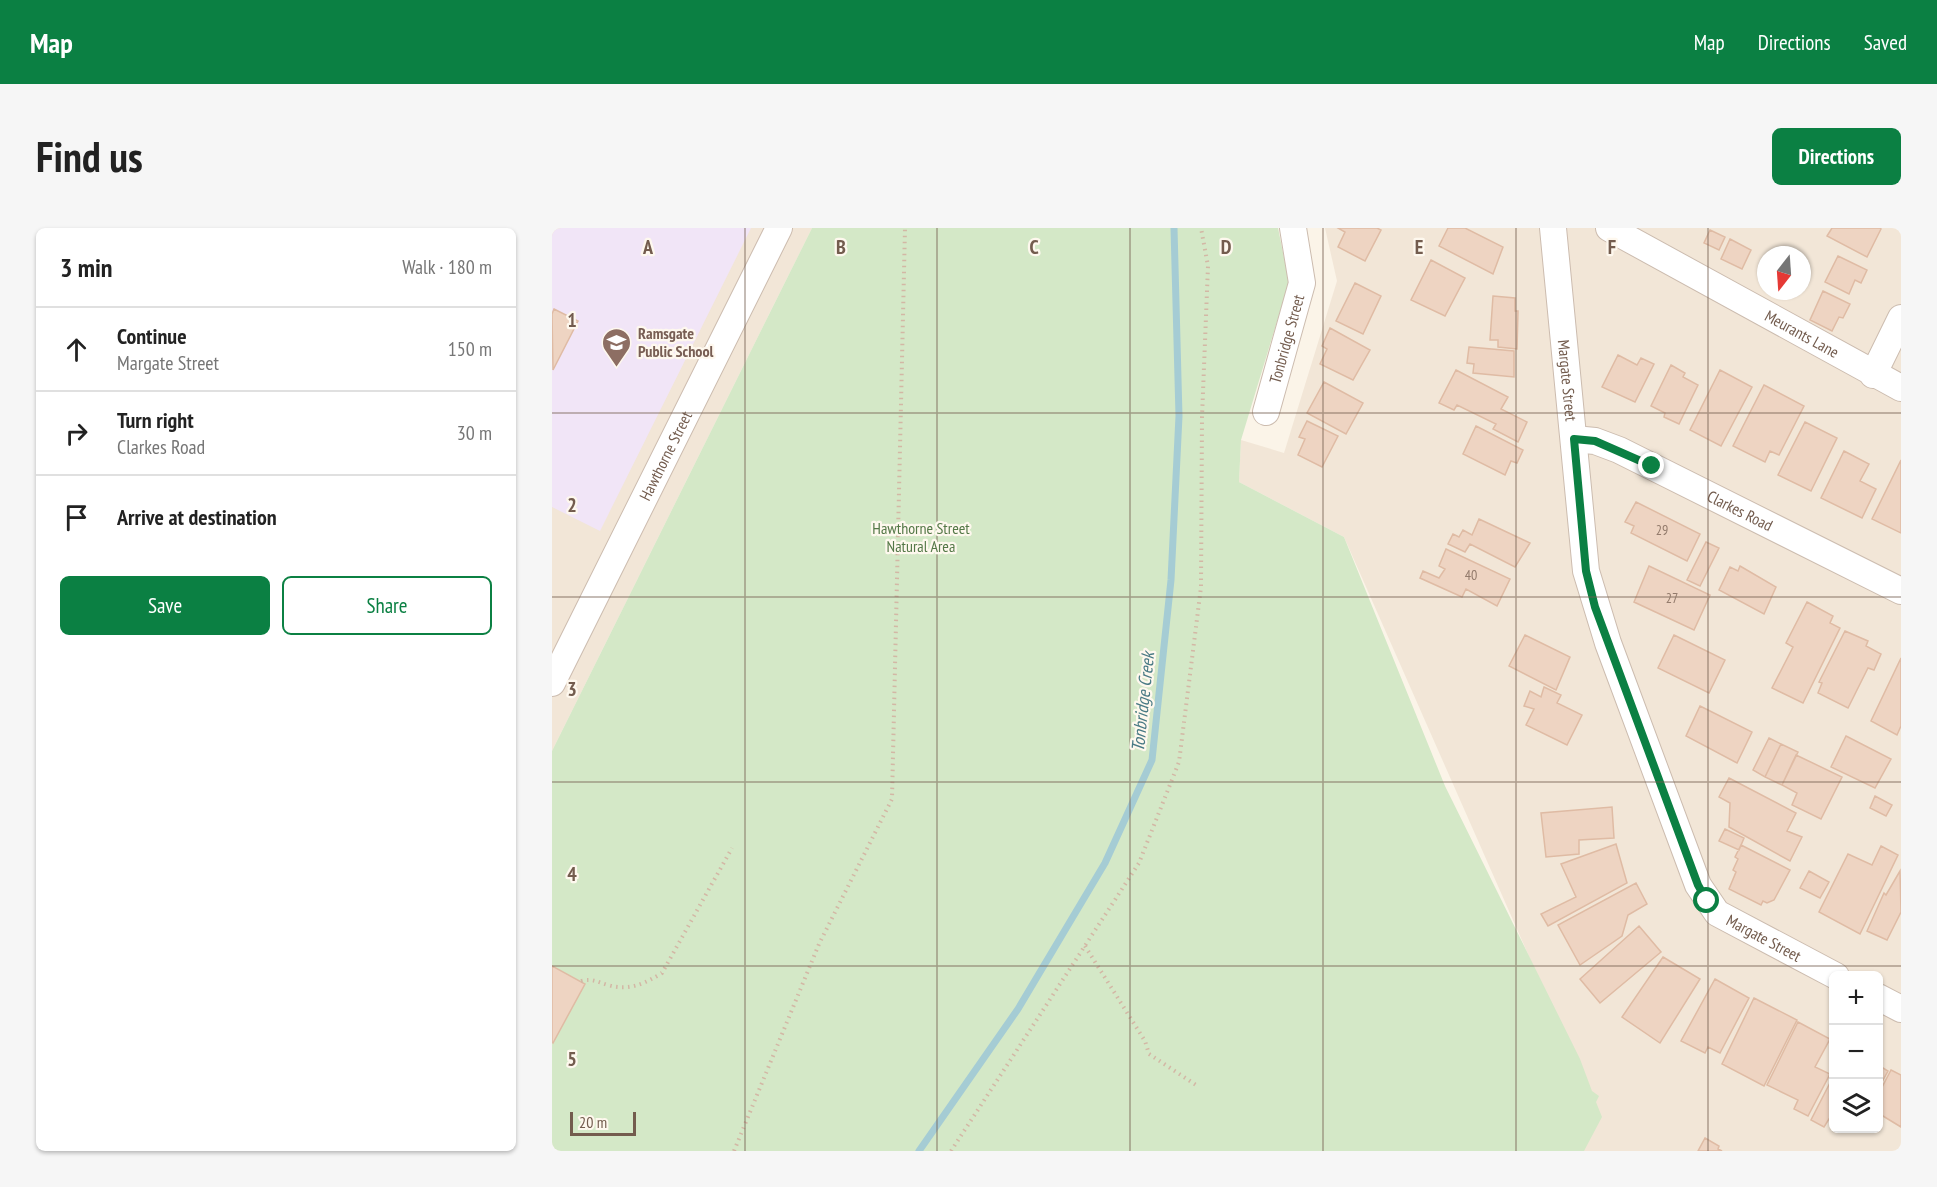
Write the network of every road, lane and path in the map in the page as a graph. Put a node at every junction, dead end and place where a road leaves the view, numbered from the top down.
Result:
1 (779, 228) edge
2 (904, 228) edge
3 (1201, 228) edge
4 (1293, 228) edge
5 (1553, 228) edge
6 (1610, 228) edge
7 (1901, 318) edge
8 (1873, 375) junction
9 (1901, 388) edge
10 (1266, 412) dead end
11 (1574, 439) junction
12 (1901, 591) edge
13 (552, 683) edge
14 (732, 848) dead end
15 (1085, 946) junction
16 (1829, 971) edge
17 (581, 981) dead end
18 (1883, 1000) edge
19 (1901, 1009) edge
20 (1196, 1085) dead end
21 (734, 1151) edge
22 (951, 1151) edge

1 - 13 street, Hawthorne Street
2 - 21 path
3 - 15 path
4 - 10 street, Tonbridge Street
5 - 11 street, Margate Street
6 - 8 street, Meurants Lane
7 - 8 street
8 - 9 street, Meurants Lane
11 - 12 street, Clarkes Road
11 - 16 street, Margate Street
14 - 17 path
15 - 20 path
15 - 22 path
18 - 19 street

